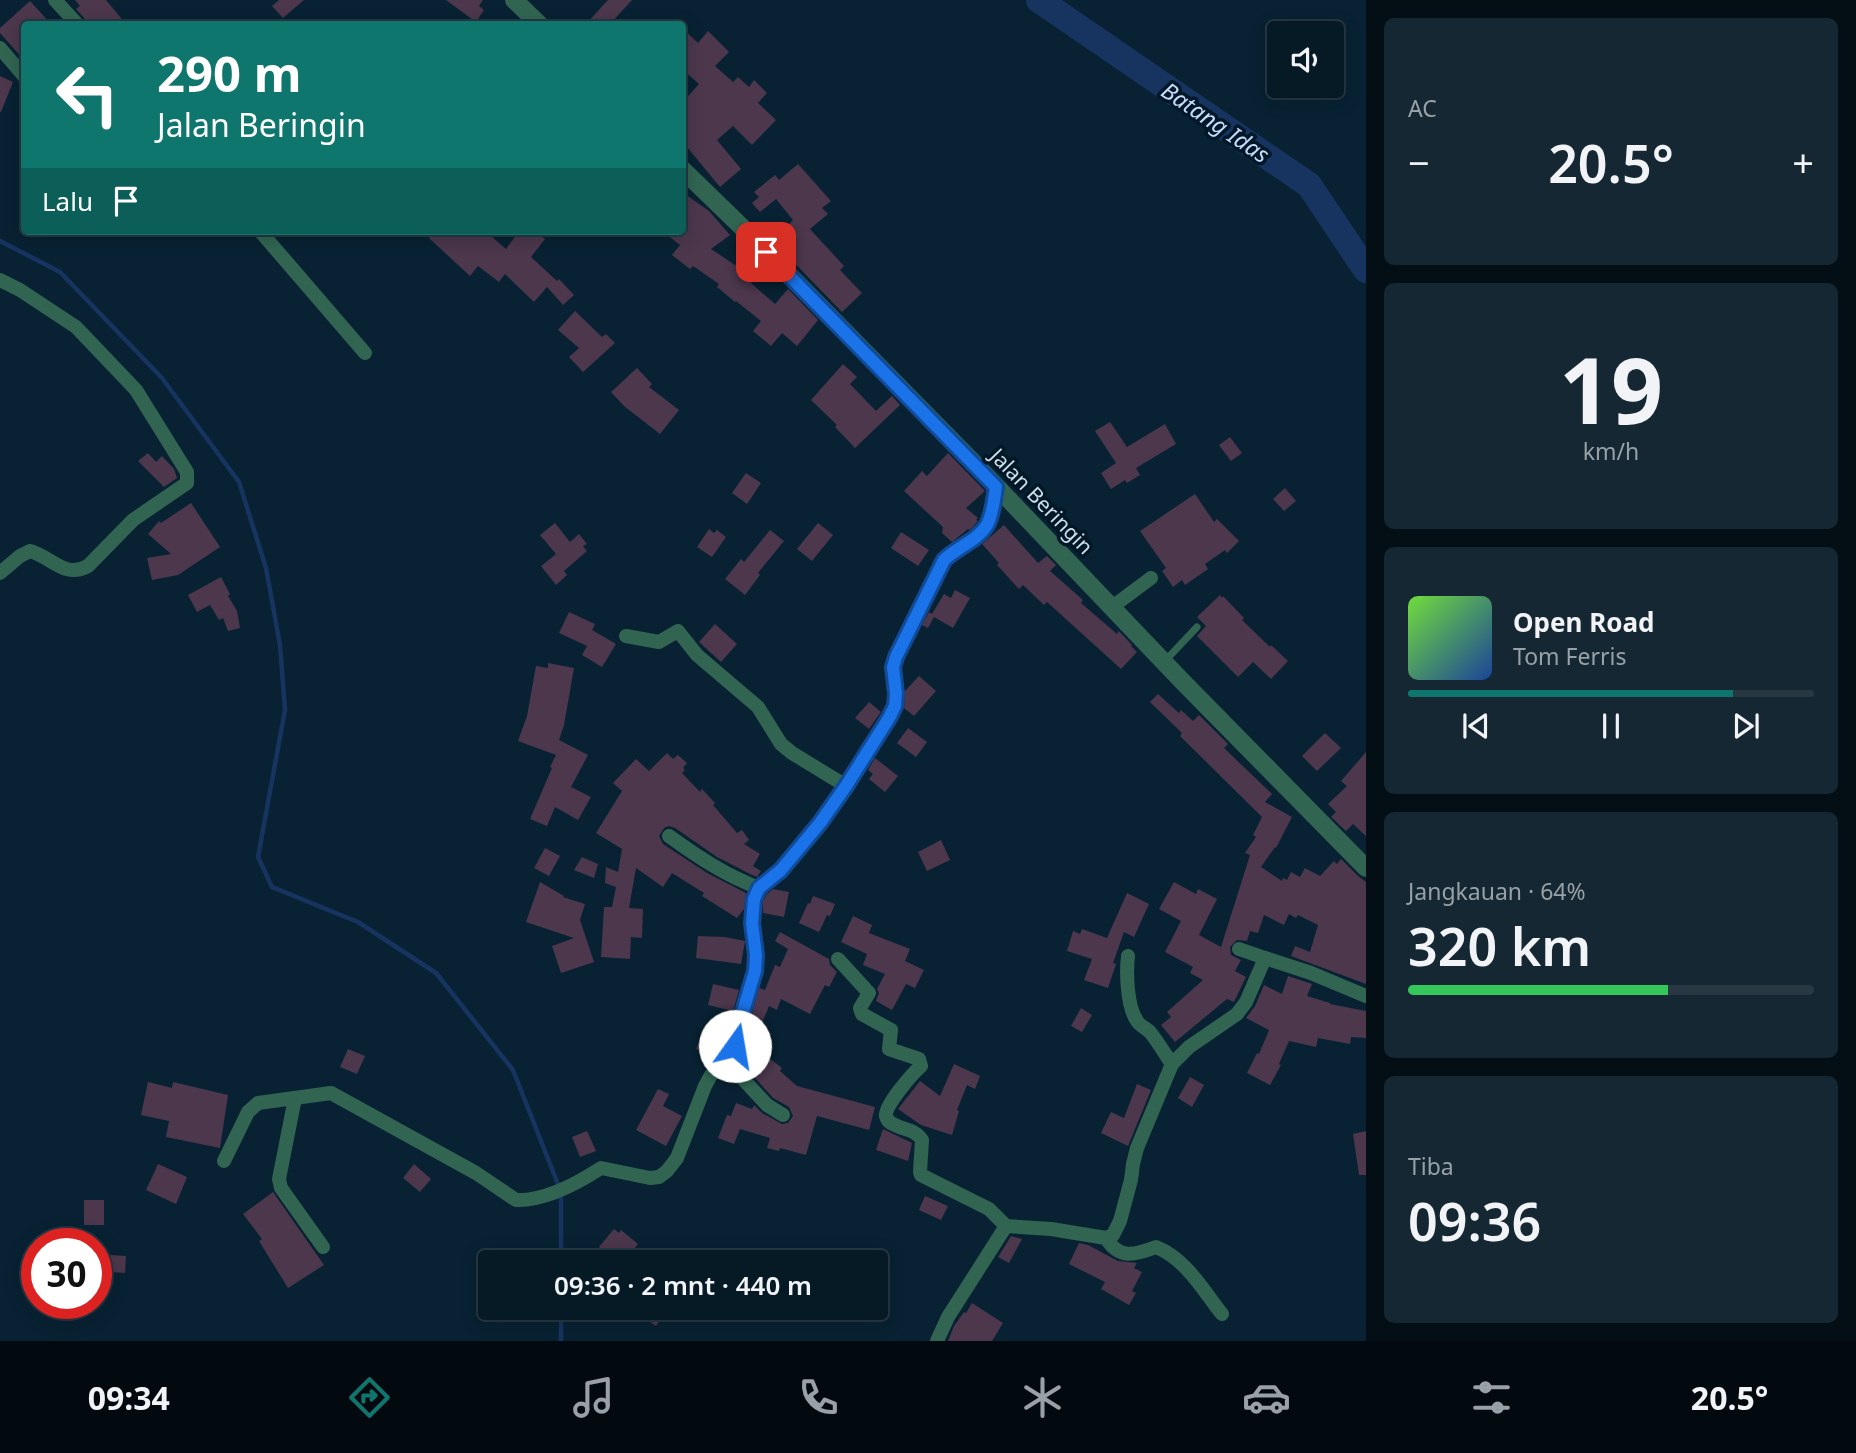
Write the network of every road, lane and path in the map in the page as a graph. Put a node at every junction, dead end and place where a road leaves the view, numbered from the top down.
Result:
1 (55, 0) edge
2 (514, 0) edge
3 (74, 21) edge
4 (536, 21) edge
5 (0, 48) edge
6 (21, 72) edge
7 (686, 173) edge
8 (263, 235) edge
9 (0, 280) edge
10 (365, 353) dead end
11 (996, 487) junction
12 (0, 573) edge
13 (1151, 578) dead end
14 (1112, 607) junction
15 (1197, 627) dead end
16 (626, 636) dead end
17 (1164, 662) junction
18 (846, 786) junction
19 (668, 836) dead end
20 (1366, 868) edge
21 (759, 888) junction
22 (1238, 949) dead end
23 (1128, 957) dead end
24 (1265, 958) junction
25 (838, 959) dead end
26 (1366, 996) edge
27 (1172, 1064) junction
28 (724, 1065) junction
29 (295, 1098) junction
30 (783, 1115) dead end
31 (224, 1161) dead end
32 (1006, 1226) junction
33 (1106, 1238) junction
34 (323, 1247) dead end
35 (1222, 1314) dead end
36 (937, 1341) edge

1 - 3 street
2 - 4 street
5 - 6 street
7 - 11 street, Jalan Beringin
8 - 10 street
9 - 12 street
11 - 14 street, Jalan Beringin
11 - 18 street
13 - 14 street
14 - 17 street, Jalan Beringin
15 - 17 lane
16 - 18 street
17 - 20 street, Jalan Beringin
18 - 21 street
19 - 21 street
21 - 28 street
22 - 24 street
23 - 27 street
24 - 26 street
24 - 27 street
25 - 32 street
27 - 33 street
28 - 29 street
28 - 30 street
29 - 31 street
29 - 34 street
32 - 33 street
32 - 36 street
33 - 35 street

